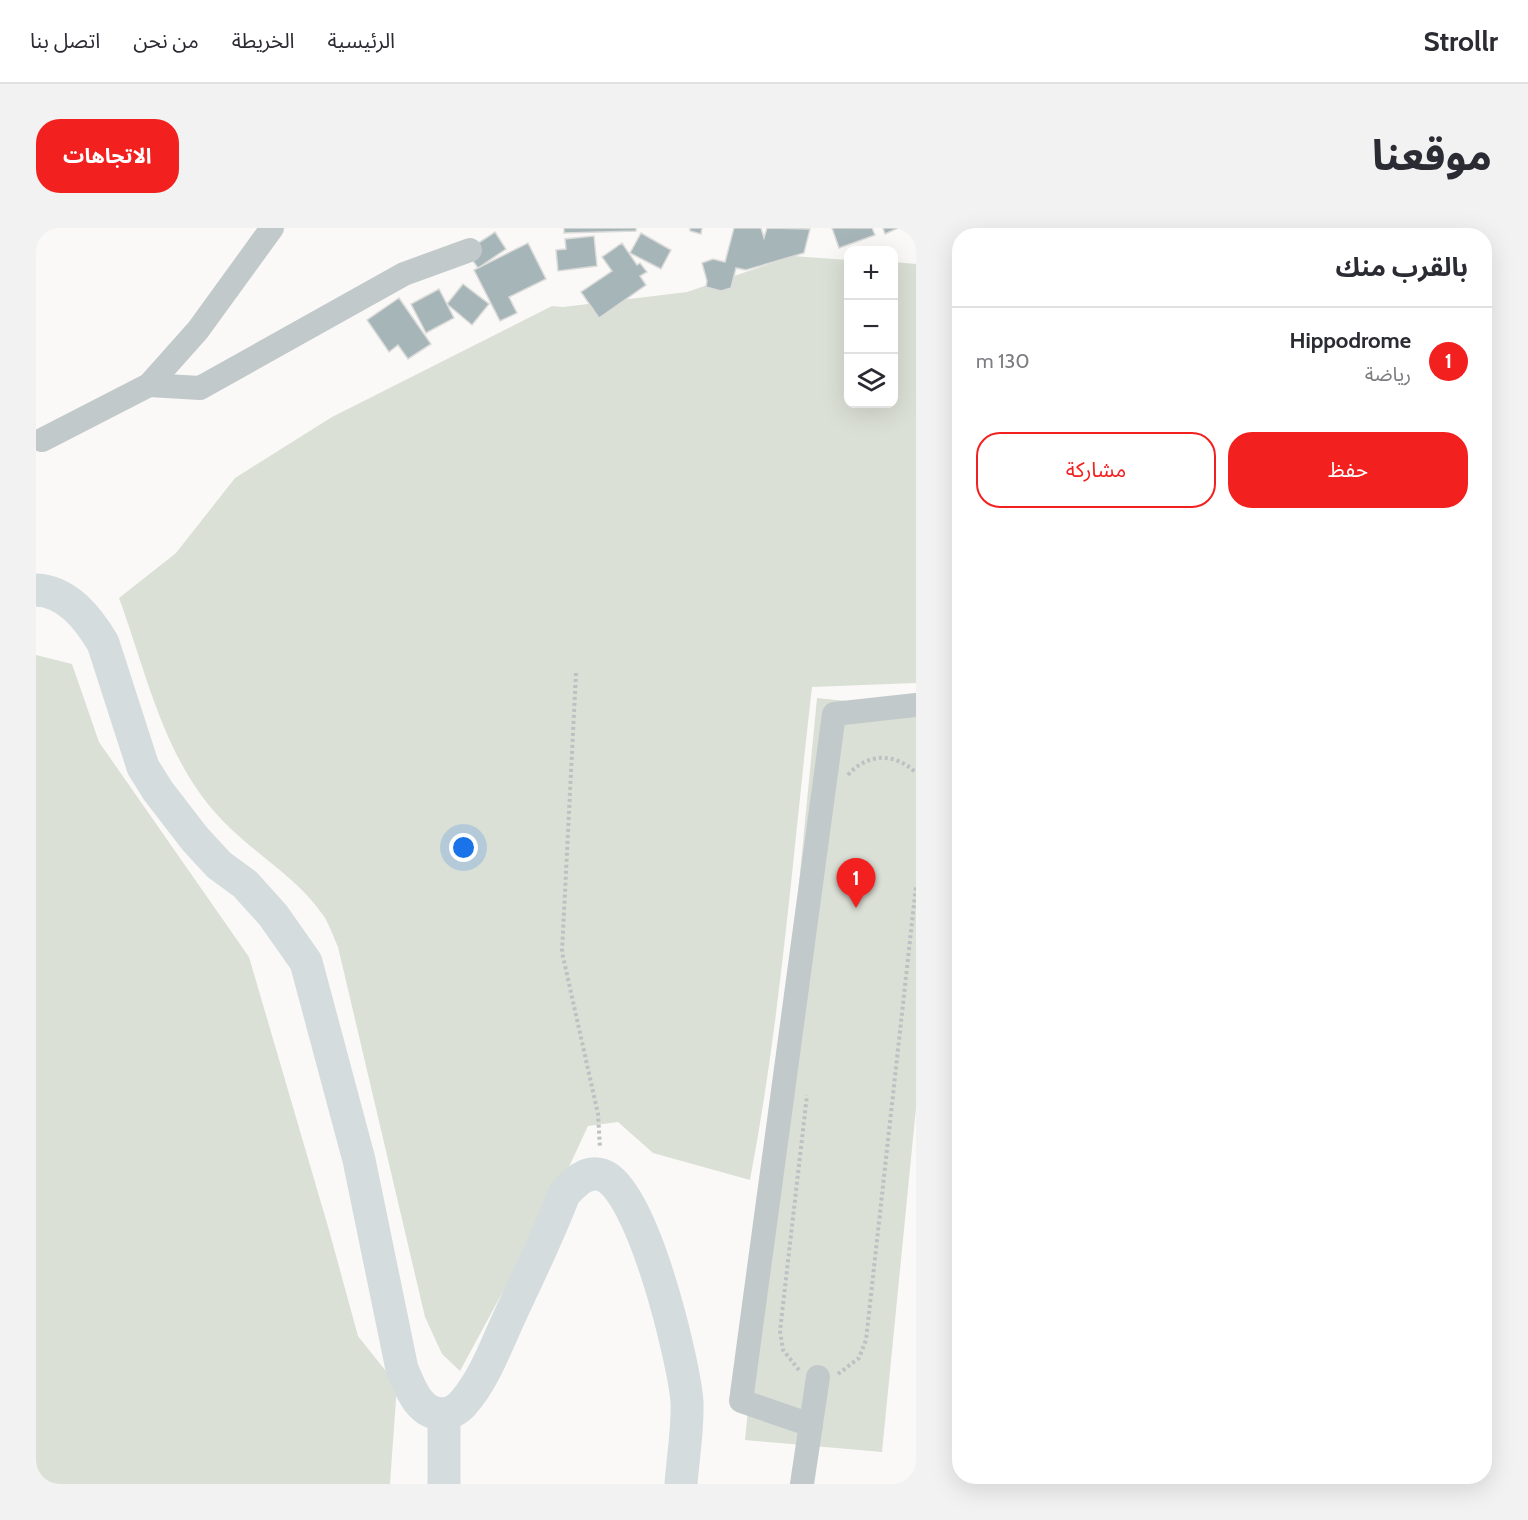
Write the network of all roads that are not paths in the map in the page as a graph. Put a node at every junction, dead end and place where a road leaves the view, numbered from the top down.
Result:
1 (272, 228) edge
2 (470, 250) dead end
3 (149, 385) junction
4 (42, 440) dead end
5 (36, 590) edge
6 (916, 705) edge
7 (818, 1377) road end
8 (444, 1414) junction
9 (811, 1425) junction
10 (444, 1484) edge
11 (681, 1484) edge
12 (802, 1484) edge

1 - 3 street
2 - 3 street
3 - 4 street
5 - 8 main road
6 - 9 street
7 - 9 street
8 - 10 main road
8 - 11 main road
9 - 12 street

